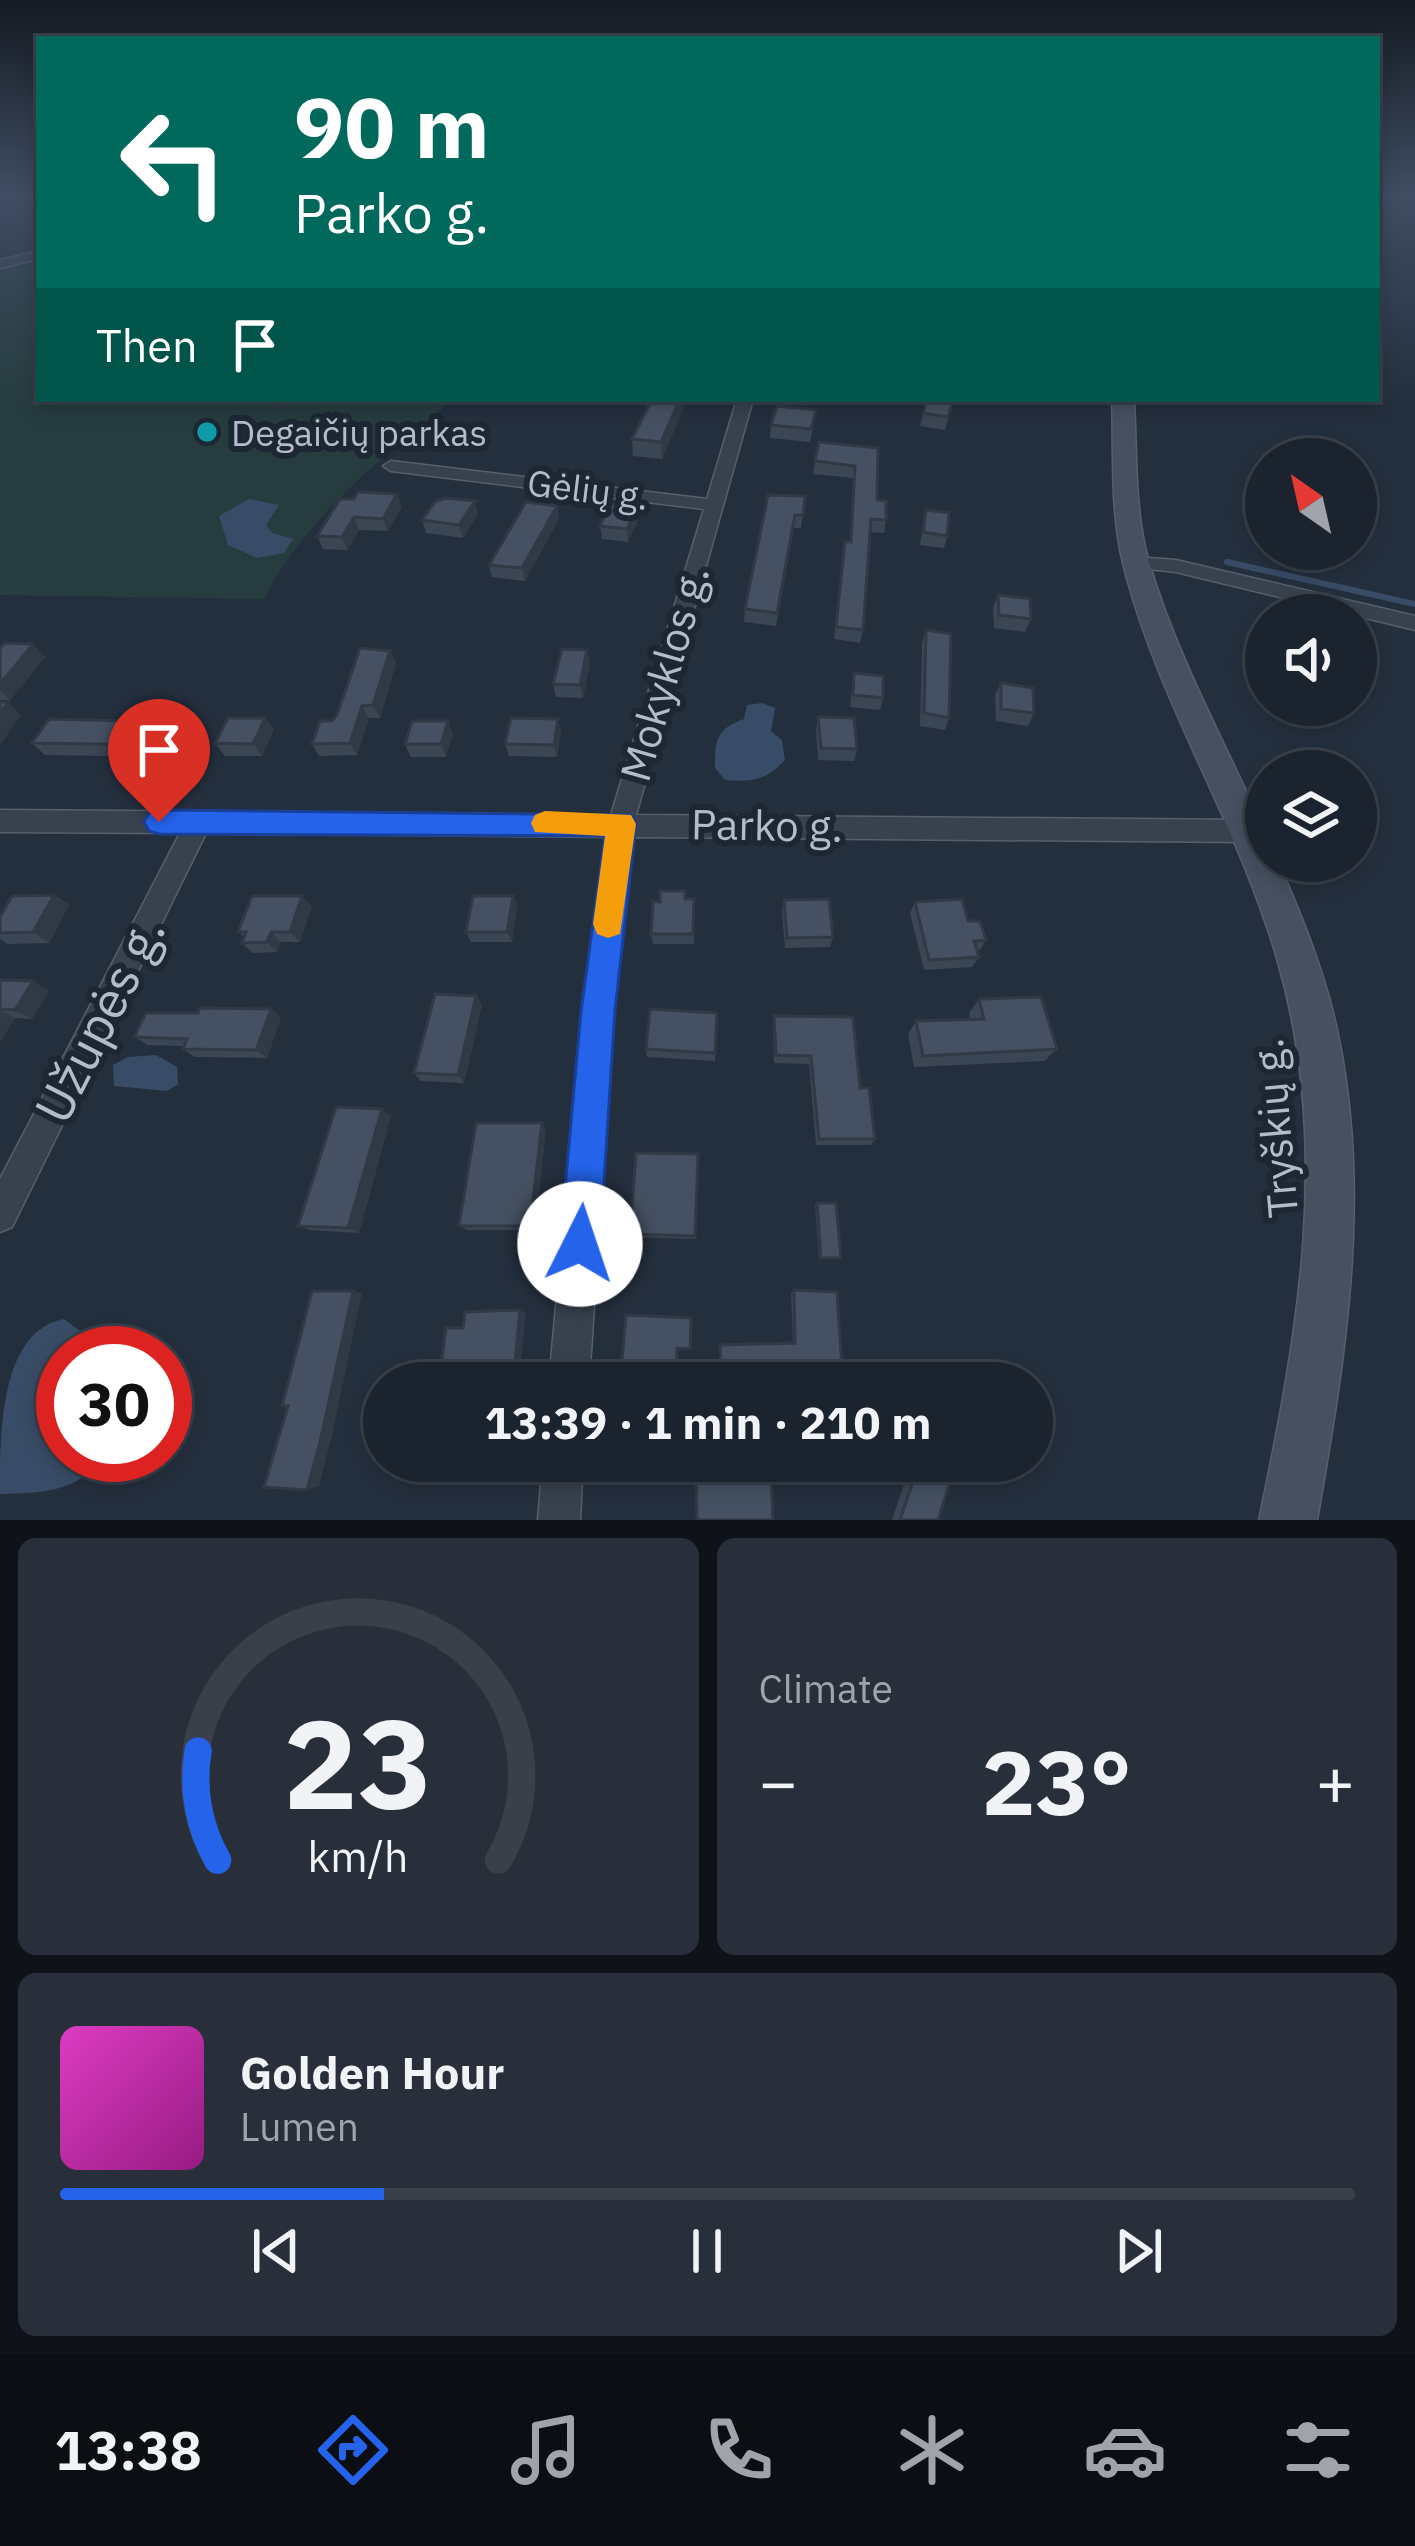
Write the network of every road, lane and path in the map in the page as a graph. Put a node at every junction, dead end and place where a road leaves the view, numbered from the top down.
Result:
1 (744, 402) edge
2 (1123, 402) edge
3 (392, 466) dead end
4 (712, 505) junction
5 (1136, 563) junction
6 (1415, 622) edge
7 (0, 821) edge
8 (199, 822) junction
9 (621, 824) junction
10 (1245, 829) edge
11 (1245, 831) edge
12 (1267, 882) edge
13 (0, 1215) edge
14 (571, 1362) edge
15 (562, 1482) edge
16 (559, 1520) edge
17 (1288, 1520) edge

1 - 4 street, Mokyklos g.
2 - 5 main road, Tryškių g.
3 - 4 street, Gėlių g.
4 - 9 street, Mokyklos g.
5 - 6 street
5 - 10 main road, Tryškių g.
7 - 8 street, Parko g.
8 - 9 street, Parko g.
8 - 13 street, Užupės g.
9 - 11 street, Parko g.
9 - 14 street, Mokyklos g.
12 - 17 main road, Tryškių g.
15 - 16 street

